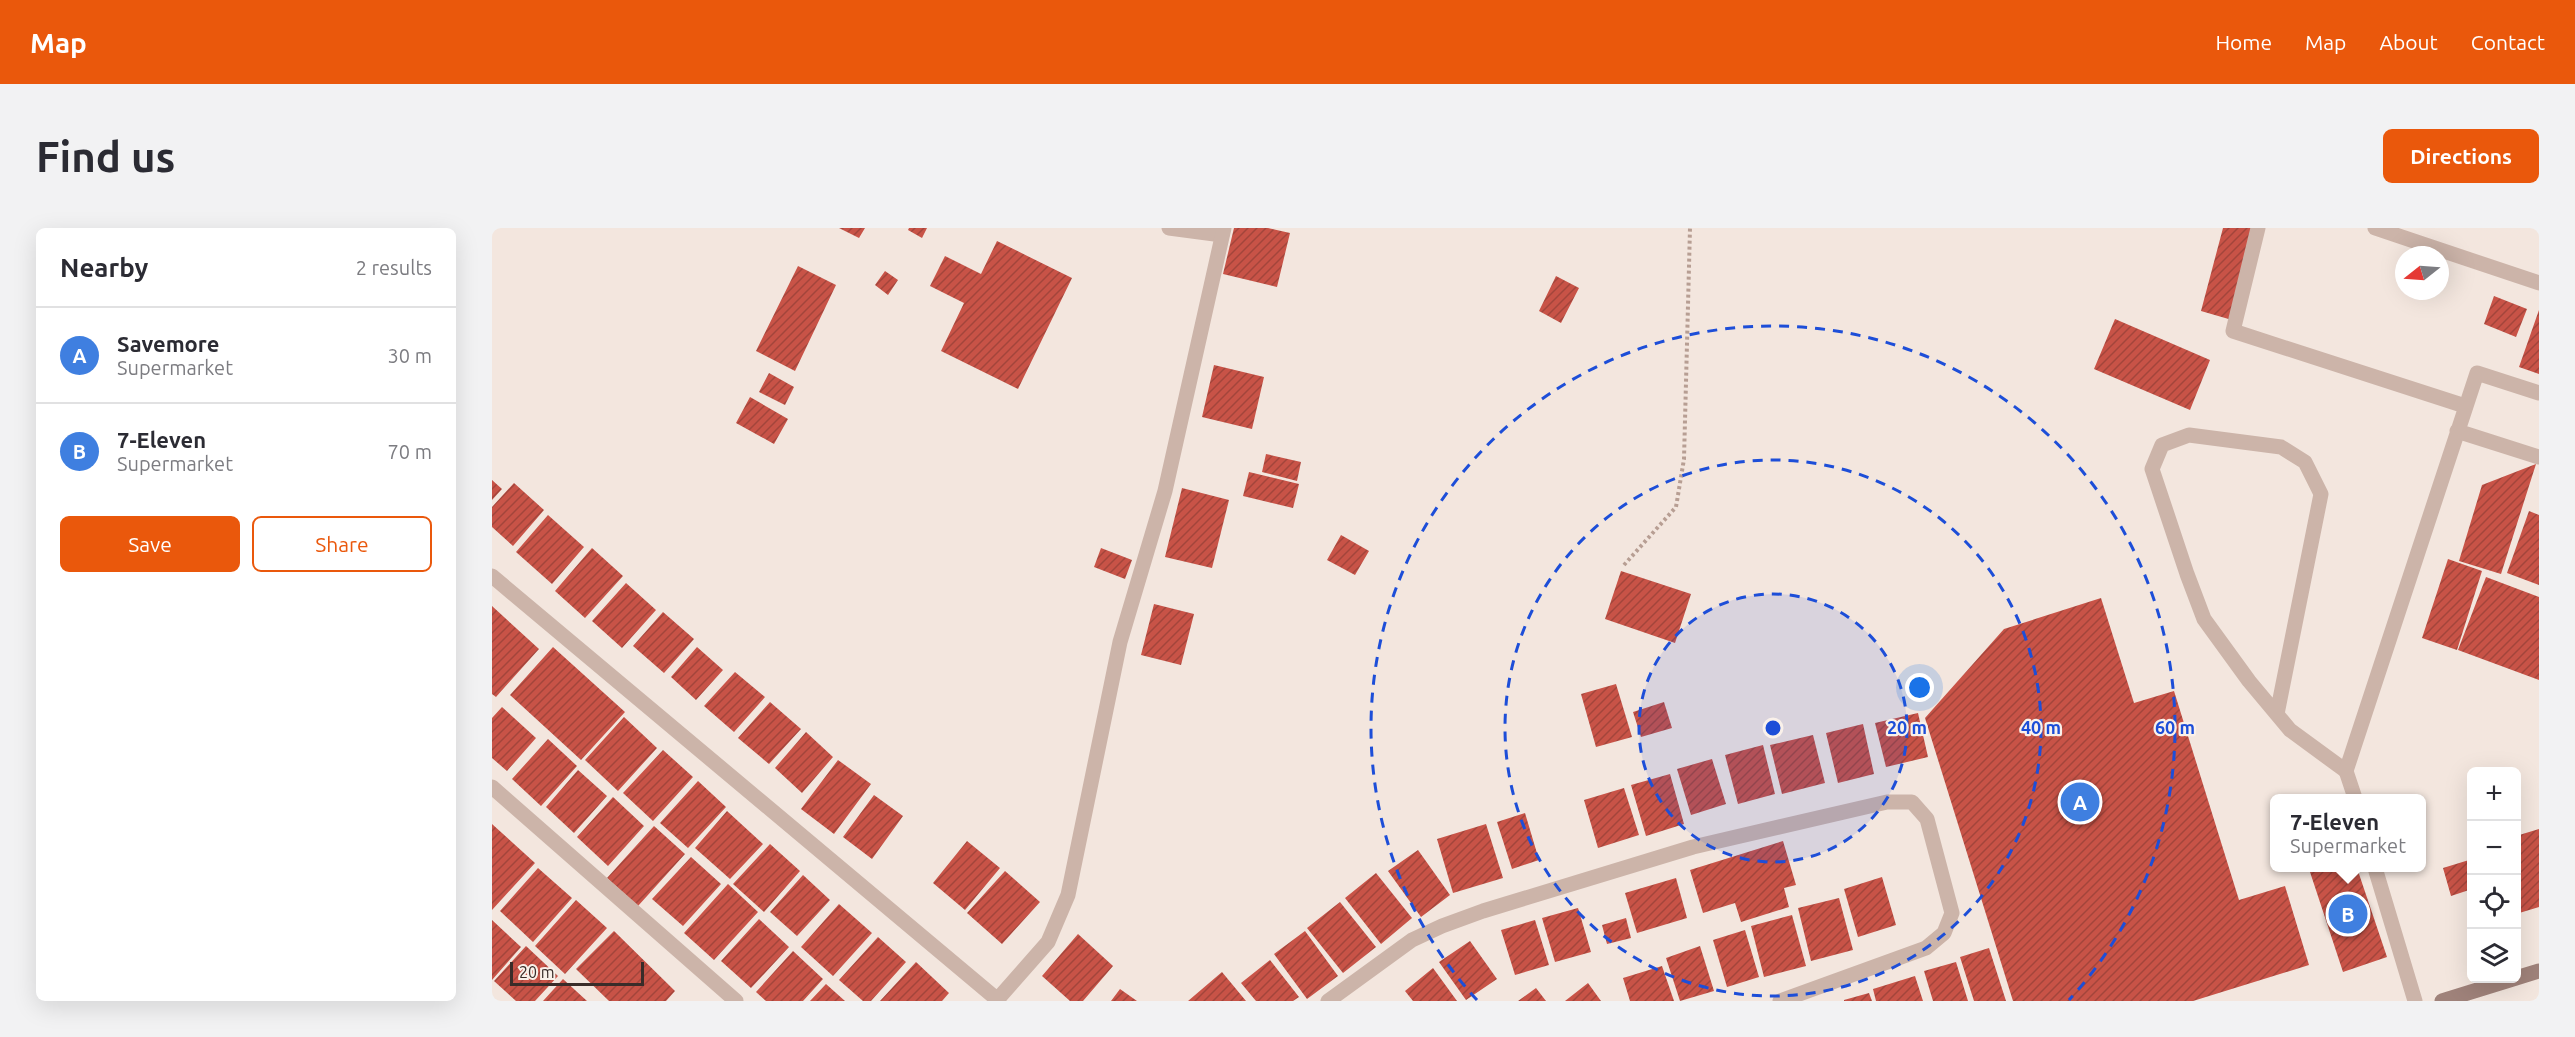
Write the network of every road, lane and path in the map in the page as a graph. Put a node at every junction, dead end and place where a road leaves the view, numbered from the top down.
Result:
1 (1169, 228) edge
2 (1690, 228) edge
3 (2258, 228) edge
4 (2374, 228) edge
5 (1223, 232) edge
6 (2539, 283) edge
7 (2539, 393) edge
8 (2465, 405) junction
9 (2457, 430) junction
10 (2539, 457) edge
11 (1624, 565) dead end
12 (492, 576) edge
13 (2277, 714) junction
14 (2346, 771) junction
15 (492, 787) edge
16 (2354, 794) edge
17 (2376, 872) edge
18 (2539, 971) edge
19 (2521, 976) edge
20 (2500, 983) edge
21 (998, 1000) edge
22 (736, 1001) edge
23 (1328, 1001) edge
24 (1780, 1001) edge
25 (2415, 1001) edge
26 (2442, 1001) edge

1 - 5 street
2 - 11 path
3 - 8 street
4 - 6 street
5 - 21 street
7 - 8 street
8 - 9 street
9 - 10 street
9 - 14 street
12 - 21 street
13 - 13 street
13 - 14 street
14 - 16 street
15 - 22 street
17 - 25 street
18 - 19 main road
20 - 26 main road
23 - 24 street

